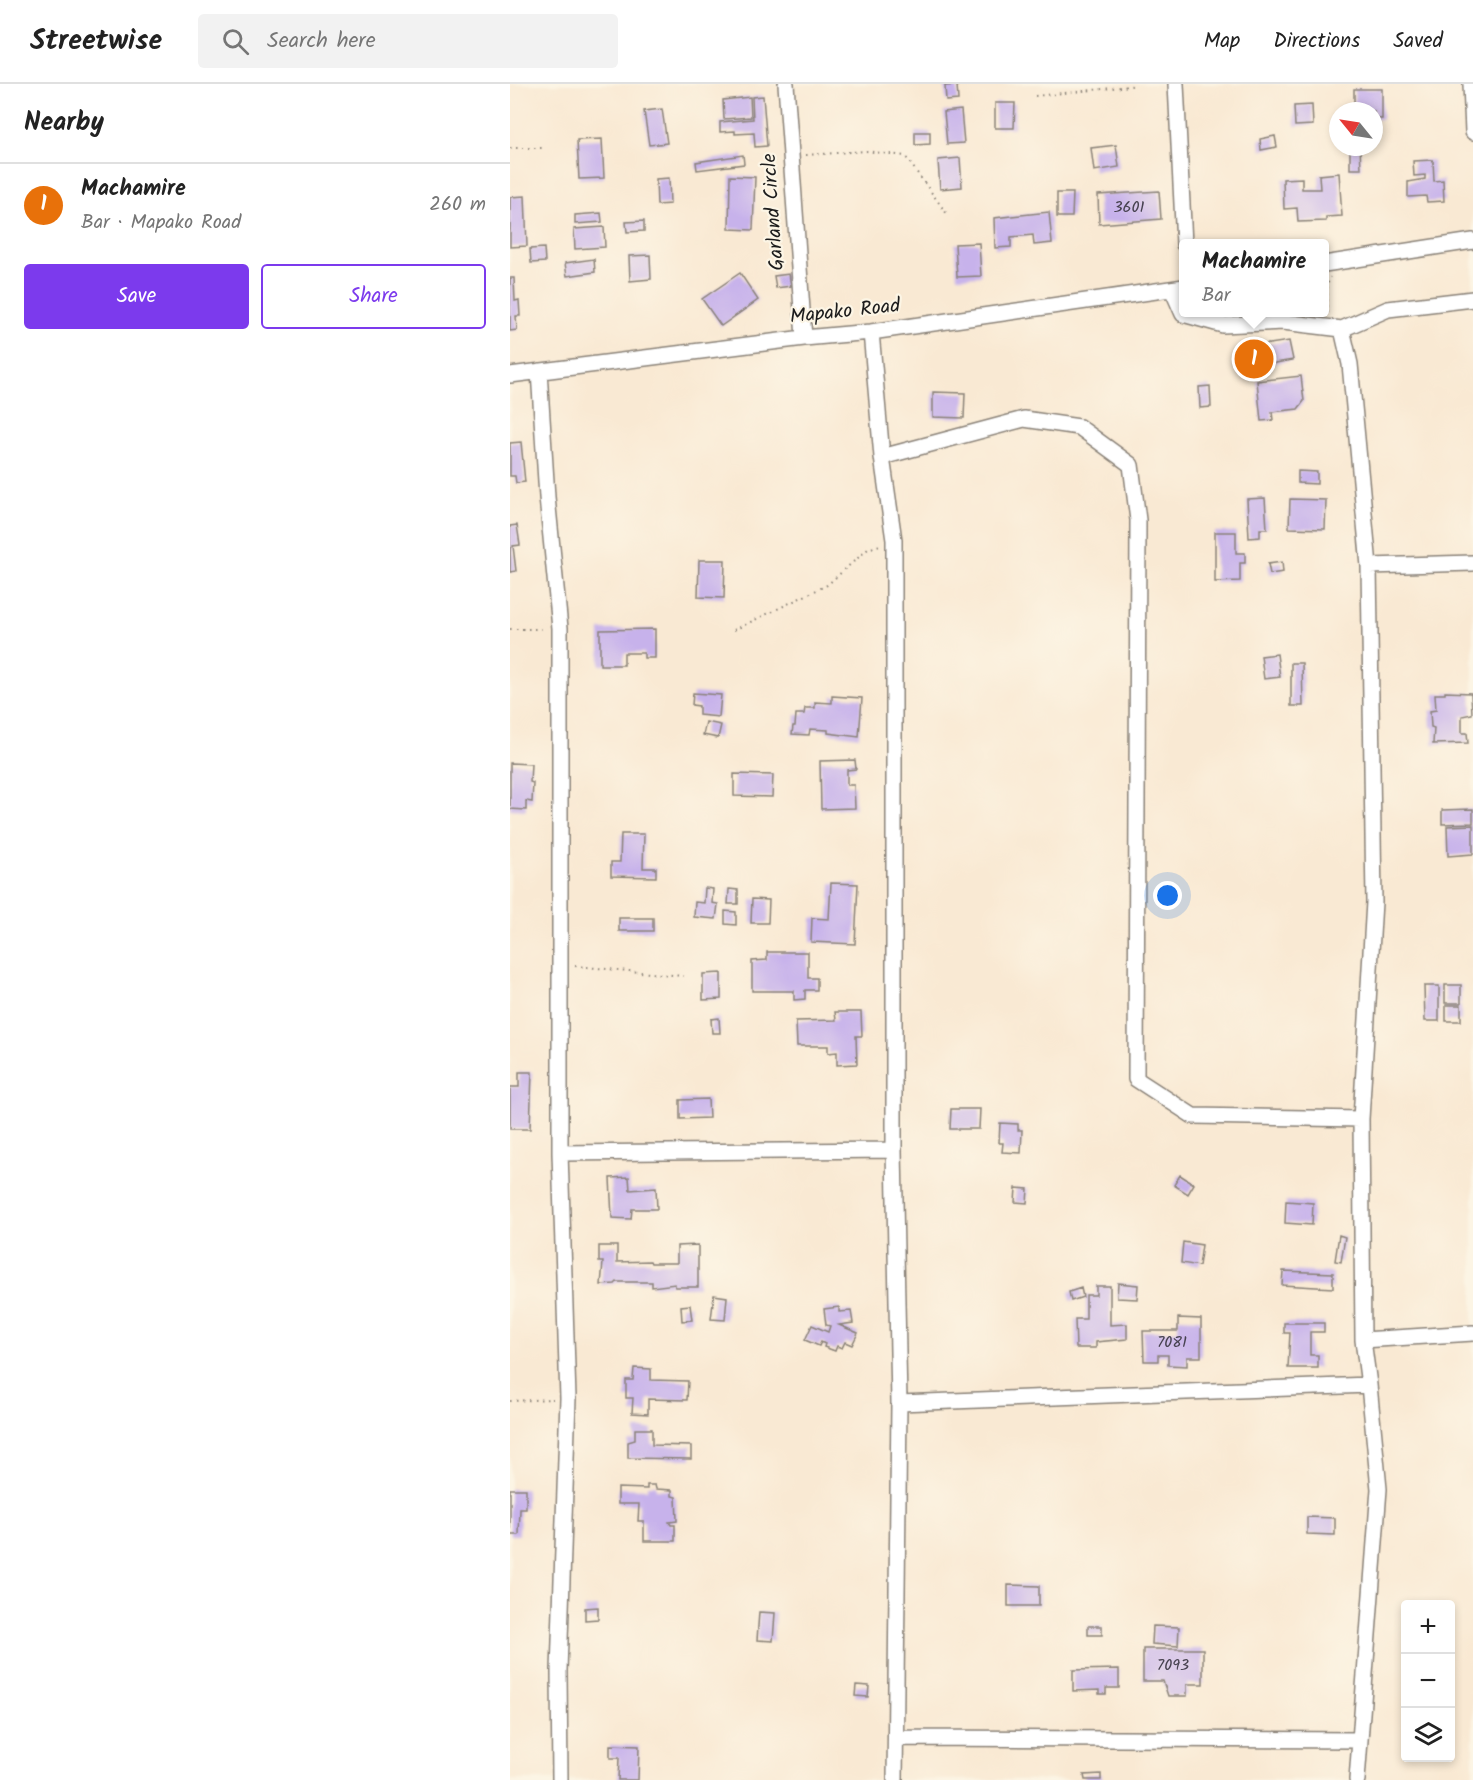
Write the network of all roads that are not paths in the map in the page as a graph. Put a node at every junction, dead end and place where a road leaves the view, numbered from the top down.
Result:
1 (786, 84) edge
2 (1176, 84) edge
3 (1471, 84) edge
4 (1473, 132) edge
5 (1184, 239) edge
6 (1473, 241) edge
7 (1330, 263) edge
8 (1178, 288) edge
9 (1473, 299) edge
10 (1194, 317) edge
11 (1336, 328) junction
12 (871, 332) junction
13 (804, 338) junction
14 (539, 371) junction
15 (510, 375) edge
16 (882, 457) junction
17 (1473, 563) edge
18 (1369, 566) junction
19 (1361, 1119) junction
20 (894, 1150) junction
21 (560, 1153) junction
22 (1473, 1333) edge
23 (1363, 1341) junction
24 (1369, 1385) junction
25 (899, 1403) junction
26 (896, 1738) junction
27 (1360, 1740) junction
28 (560, 1780) edge
29 (895, 1780) edge
30 (1357, 1780) edge

1 - 13 street, Garland Circle
2 - 5 street
3 - 4 street
6 - 7 street
8 - 12 street, Mapako Road
9 - 11 street
10 - 11 street
11 - 18 street
12 - 13 street, Mapako Road
12 - 16 street
13 - 14 street, Mapako Road
14 - 15 street, Mapako Road
14 - 21 street
16 - 19 street
16 - 20 street
17 - 18 street
18 - 19 street
19 - 23 street
20 - 21 street
20 - 25 street
21 - 28 street
22 - 23 street
23 - 24 street
24 - 25 street
24 - 27 street
25 - 26 street
26 - 27 street
26 - 29 street
27 - 30 street

